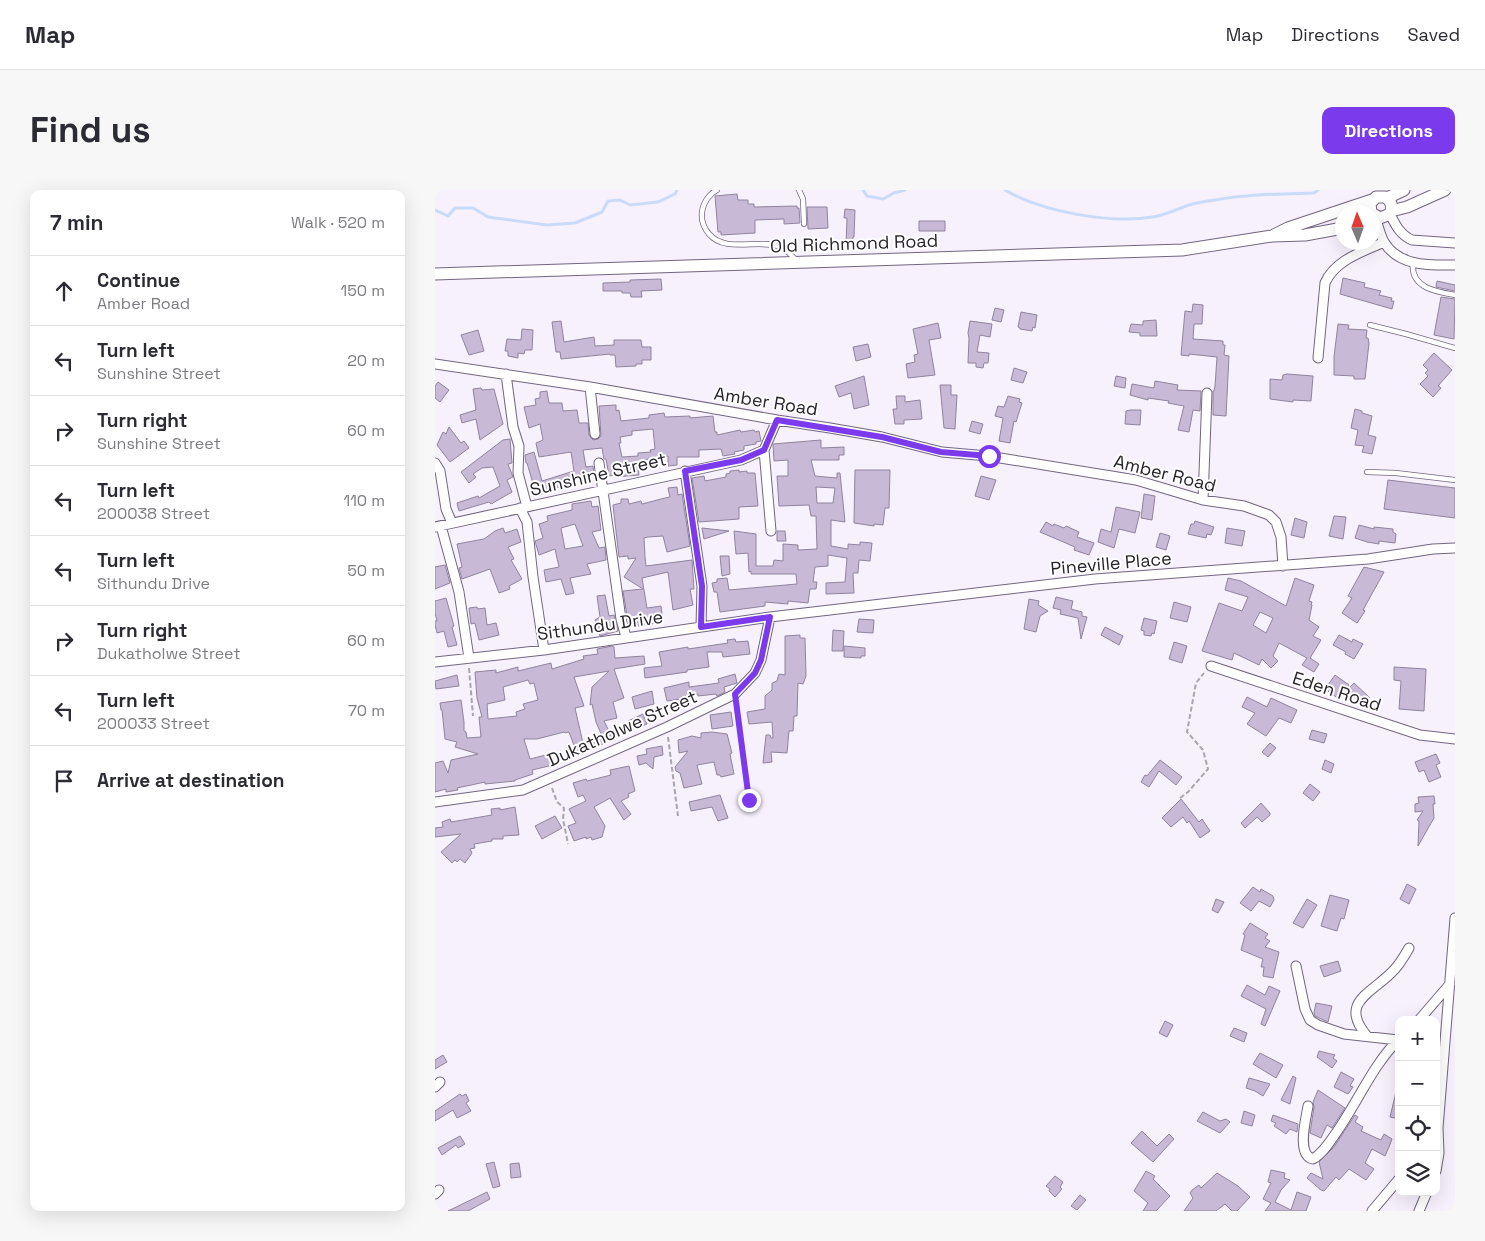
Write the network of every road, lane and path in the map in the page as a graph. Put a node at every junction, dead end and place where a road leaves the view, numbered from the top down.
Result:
1 (717, 190) edge
2 (799, 190) edge
3 (1404, 190) edge
4 (1445, 190) edge
5 (1379, 195) edge
6 (1390, 212) junction
7 (1380, 218) edge
8 (804, 224) dead end
9 (1335, 229) edge
10 (1380, 232) edge
11 (1272, 236) junction
12 (1384, 242) junction
13 (1455, 243) edge
14 (798, 263) junction
15 (1413, 263) junction
16 (1455, 265) edge
17 (435, 274) edge
18 (1455, 295) edge
19 (1369, 325) dead end
20 (1455, 348) edge
21 (1318, 358) dead end
22 (435, 364) edge
23 (506, 374) junction
24 (590, 387) junction
25 (1207, 393) dead end
26 (777, 420) junction
27 (595, 434) dead end
28 (764, 450) junction
29 (599, 463) dead end
30 (435, 464) edge
31 (685, 471) junction
32 (1367, 472) dead end
33 (1455, 480) edge
34 (602, 490) junction
35 (1203, 500) junction
36 (523, 508) junction
37 (452, 523) junction
38 (438, 526) edge
39 (771, 531) dead end
40 (1455, 548) edge
41 (1283, 566) junction
42 (770, 617) junction
43 (701, 627) junction
44 (626, 638) junction
45 (544, 650) junction
46 (469, 658) junction
47 (435, 662) edge
48 (1211, 666) joint
49 (735, 694) junction
50 (473, 716) dead end
51 (667, 727) junction
52 (1455, 739) edge
53 (549, 779) junction
54 (1181, 798) dead end
55 (749, 800) dead end
56 (435, 802) edge
57 (679, 816) dead end
58 (568, 844) dead end
59 (1455, 918) edge
60 (1409, 948) dead end
61 (1296, 966) dead end
62 (1450, 984) junction
63 (1422, 1016) edge
64 (1367, 1036) junction
65 (1395, 1039) edge
66 (1395, 1043) edge
67 (1308, 1106) dead end
68 (1439, 1106) edge
69 (1395, 1184) edge
70 (1425, 1196) edge
71 (1371, 1211) edge
72 (1419, 1211) edge

1 - 14 lane
2 - 8 lane
3 - 5 street, Old Richmond Road
4 - 6 street
5 - 6 street
5 - 11 street, Old Richmond Road
6 - 7 street
6 - 13 street
9 - 11 street, Old Richmond Road
10 - 12 street
11 - 14 street, Old Richmond Road
12 - 15 street
12 - 21 street
14 - 17 street, Old Richmond Road
15 - 16 street
15 - 18 lane
19 - 20 lane
22 - 23 street, Amber Road
23 - 24 street, Amber Road
23 - 36 street
24 - 26 street, Amber Road
24 - 27 street
25 - 35 street
26 - 28 street
26 - 35 street, Amber Road
28 - 31 street, Sunshine Street
28 - 39 street
29 - 34 street
30 - 37 street
31 - 34 street, Sunshine Street
31 - 43 street
32 - 33 lane
34 - 36 street, Sunshine Street
34 - 44 street
35 - 41 street, Amber Road
36 - 37 street, Sunshine Street
36 - 45 street
37 - 38 street, Sunshine Street
38 - 46 street
40 - 41 street, Pineville Place
41 - 42 street, Pineville Place
42 - 43 street, Sithundu Drive
42 - 49 street, Dukatholwe Street
43 - 44 street, Sithundu Drive
44 - 45 street, Sithundu Drive
45 - 46 street, Sithundu Drive
46 - 47 street, Sithundu Drive
46 - 50 path
48 - 52 street, Eden Road
48 - 54 path
49 - 51 street, Dukatholwe Street
49 - 55 path
51 - 53 street, Dukatholwe Street
51 - 57 path
53 - 56 street, Dukatholwe Street
53 - 58 path
59 - 62 street
60 - 64 street
61 - 64 street
62 - 63 street
62 - 68 street
64 - 65 street
66 - 67 street
69 - 71 street
70 - 72 street

